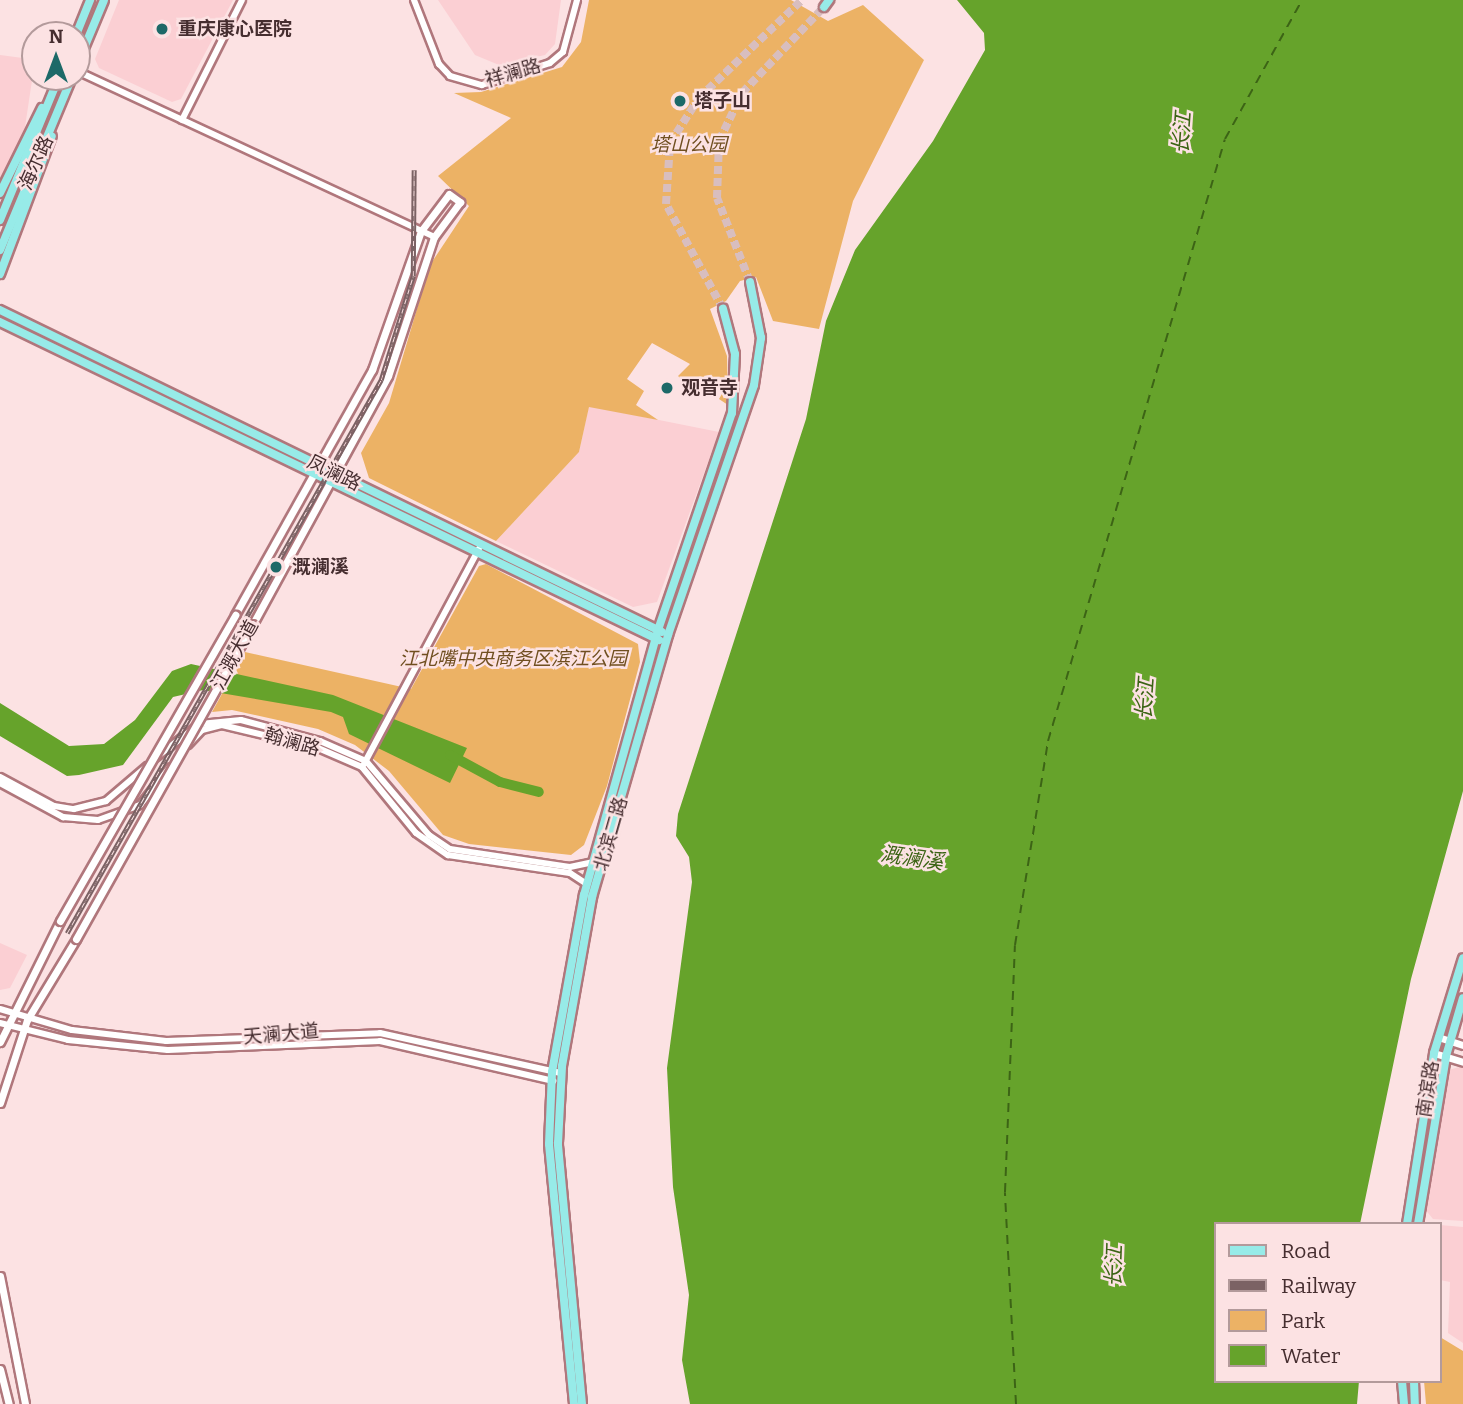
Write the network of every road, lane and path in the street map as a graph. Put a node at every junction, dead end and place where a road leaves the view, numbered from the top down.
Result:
1 (90, 0) edge
2 (104, 0) edge
3 (242, 0) edge
4 (414, 0) edge
5 (576, 0) edge
6 (82, 21) edge
7 (91, 31) edge
8 (91, 78) edge
9 (53, 91) edge
10 (67, 91) edge
11 (50, 98) junction
12 (56, 119) junction
13 (182, 120) junction
14 (0, 193) edge
15 (0, 220) edge
16 (421, 231) junction
17 (434, 237) junction
18 (0, 250) edge
19 (0, 274) edge
20 (750, 282) tunnel mouth
21 (723, 309) tunnel mouth
22 (0, 310) edge
23 (0, 322) edge
24 (317, 465) junction
25 (333, 473) junction
26 (313, 474) junction
27 (328, 482) junction
28 (480, 548) junction
29 (657, 634) junction
30 (667, 639) junction
31 (364, 764) junction
32 (0, 777) edge
33 (0, 783) edge
34 (595, 861) junction
35 (587, 884) junction
36 (1463, 958) edge
37 (1463, 998) edge
38 (0, 1009) edge
39 (11, 1014) junction
40 (27, 1020) junction
41 (3, 1025) edge
42 (22, 1032) junction
43 (1438, 1037) junction
44 (1450, 1041) junction
45 (0, 1042) edge
46 (1463, 1045) edge
47 (1434, 1053) junction
48 (1446, 1056) junction
49 (1463, 1062) edge
50 (556, 1077) junction
51 (0, 1103) edge
52 (1407, 1222) edge
53 (1418, 1222) edge
54 (0, 1276) edge
55 (0, 1369) edge
56 (1402, 1383) edge
57 (1414, 1383) edge
58 (9, 1404) edge
59 (25, 1404) edge
60 (574, 1404) edge
61 (582, 1404) edge
62 (1404, 1404) edge
63 (1415, 1404) edge

1 - 6 main road
2 - 7 main road
3 - 13 street
4 - 5 street, 祥澜路
8 - 13 street
9 - 11 main road, 海尔路
10 - 12 main road, 海尔路
11 - 14 main road
11 - 15 main road, 海尔路
12 - 18 main road, 海尔路
12 - 19 main road
13 - 16 street
16 - 17 street
16 - 17 main road, 江溉大道
16 - 24 main road, 江溉大道
17 - 25 main road, 江溉大道
20 - 30 main road, 北滨二路
21 - 29 main road, 北滨二路
22 - 24 main road, 凤澜路
23 - 26 main road, 凤澜路
24 - 25 main road, 凤澜路
24 - 26 main road, 江溉大道
25 - 27 main road, 江溉大道
25 - 28 main road, 凤澜路
26 - 27 main road, 凤澜路
26 - 39 main road, 江溉大道, bridge
27 - 28 main road, 凤澜路
27 - 40 main road, 江溉大道, bridge
28 - 29 main road, 凤澜路
28 - 31 street
29 - 30 main road, 凤澜路
29 - 34 main road, 北滨二路
30 - 50 main road, 北滨二路
31 - 32 street, 翰澜路
31 - 33 street, 翰澜路
31 - 34 street, 翰澜路
31 - 35 street, 翰澜路
34 - 35 main road, 北滨二路
35 - 50 main road, 北滨二路
36 - 43 main road, 南滨路
37 - 44 main road, 南滨路
38 - 39 street, 天澜大道
39 - 40 street, 天澜大道
39 - 41 main road, 江溉大道
40 - 42 main road, 江溉大道
40 - 50 street, 天澜大道
41 - 42 street, 天澜大道
41 - 45 main road, 江溉大道
42 - 50 street, 天澜大道
42 - 51 main road, 江溉大道
43 - 44 main road
43 - 47 main road, 南滨路
44 - 46 main road
44 - 48 main road, 南滨路
47 - 48 main road
47 - 52 main road, 南滨路
48 - 49 main road
48 - 53 main road, 南滨路
50 - 60 main road, 北滨二路
50 - 61 main road, 北滨二路
54 - 59 main road
55 - 58 main road
56 - 62 main road
57 - 63 main road

